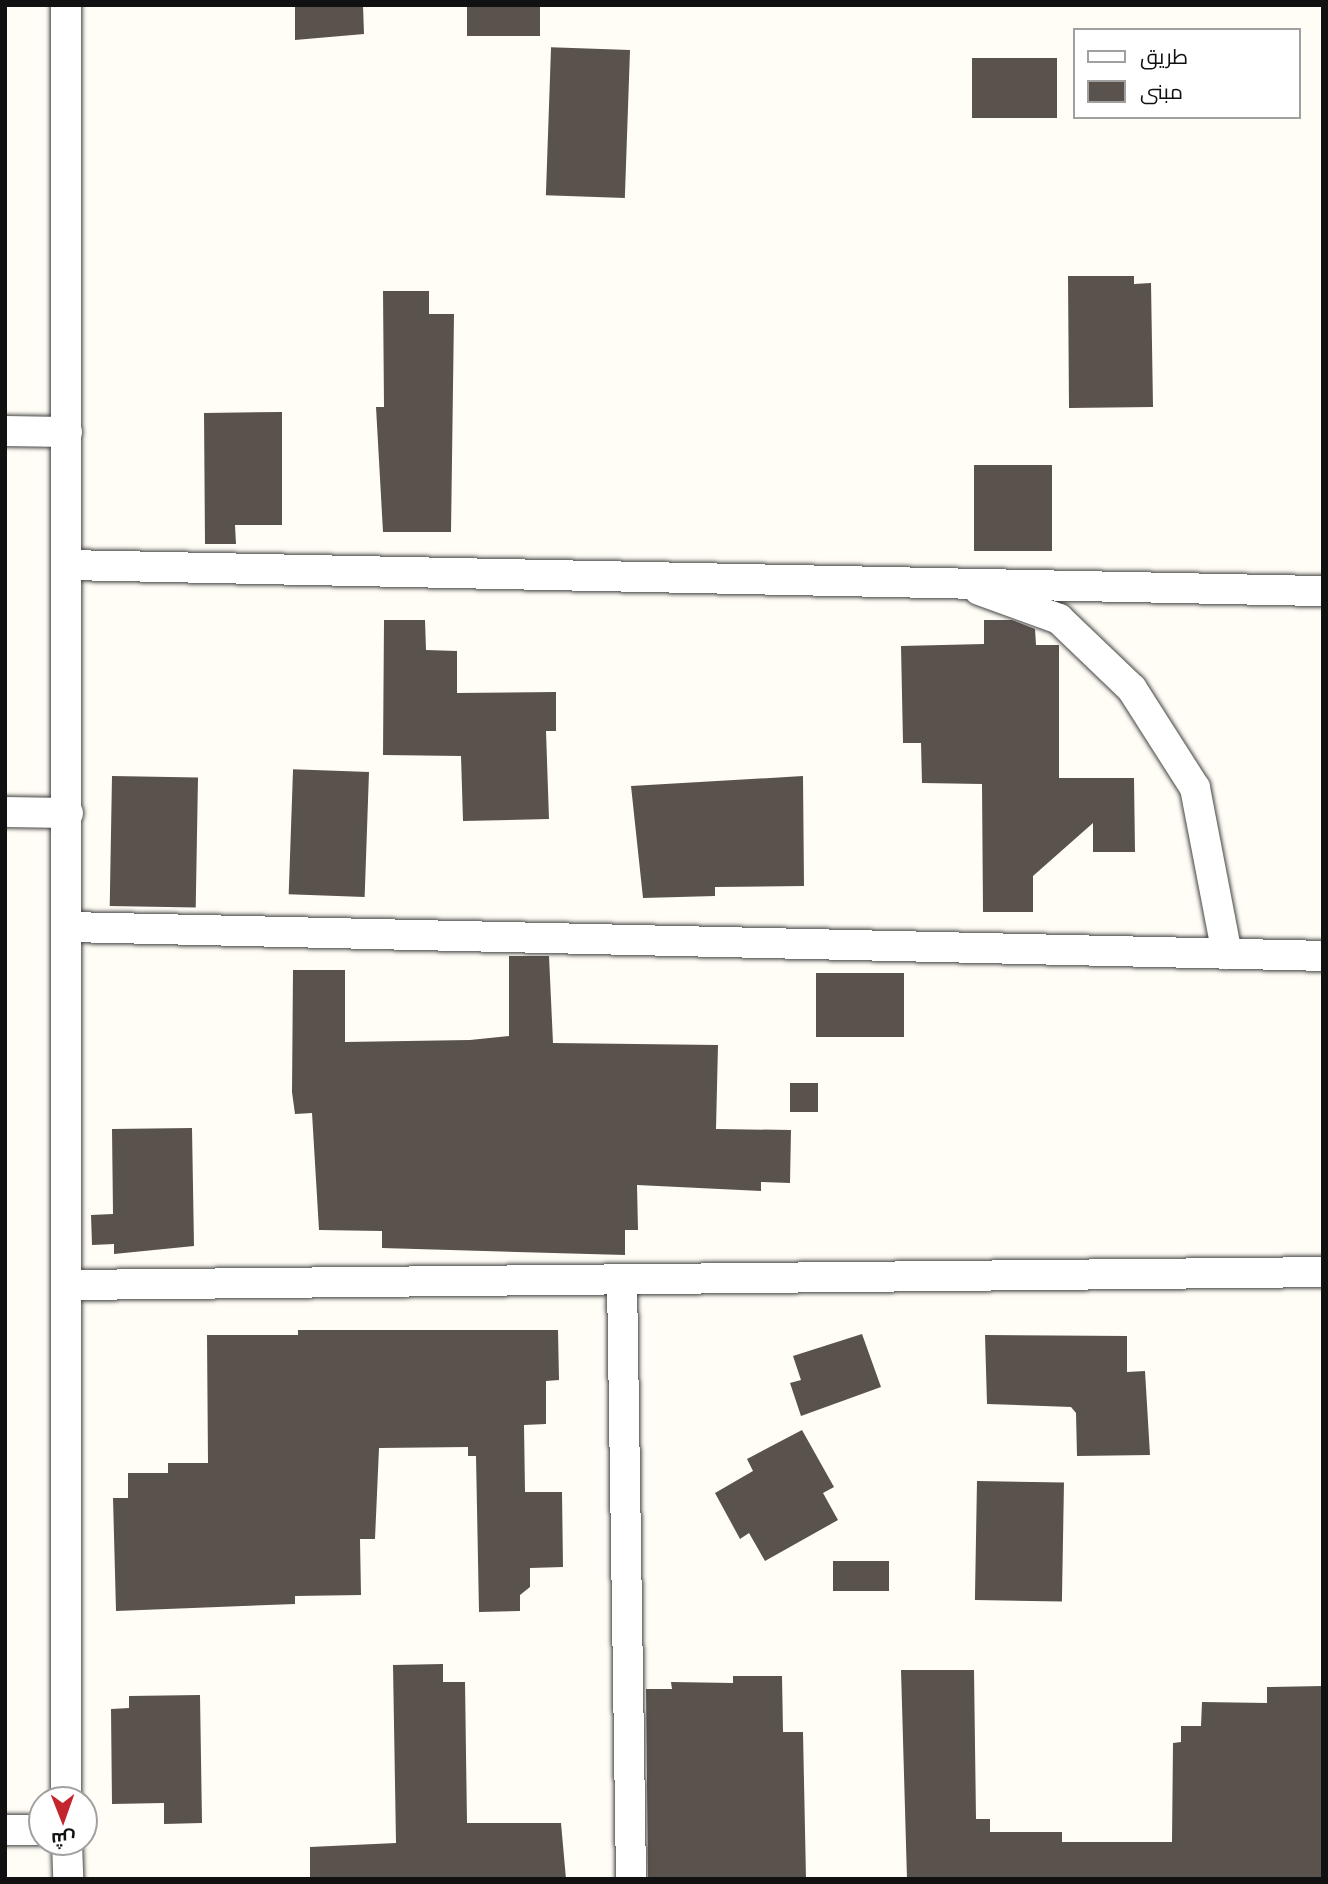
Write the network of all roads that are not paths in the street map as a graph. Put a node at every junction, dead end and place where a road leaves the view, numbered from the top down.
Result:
1 (66, 5) edge
2 (5, 431) edge
3 (68, 432) junction
4 (68, 565) junction
5 (955, 582) junction
6 (1323, 591) edge
7 (68, 813) junction
8 (9, 818) edge
9 (69, 927) junction
10 (1227, 954) junction
11 (1323, 956) edge
12 (1323, 1272) edge
13 (622, 1279) junction
14 (69, 1285) junction
15 (66, 1786) edge
16 (5, 1830) edge
17 (28, 1830) edge
18 (67, 1856) edge
19 (68, 1879) edge
20 (631, 1879) edge

1 - 3 street
2 - 3 street
3 - 4 street
4 - 5 street
4 - 7 street
5 - 6 street
5 - 10 street
7 - 8 street
7 - 9 street
9 - 10 street
9 - 14 street
10 - 11 street
12 - 13 street
13 - 14 street
13 - 20 street
14 - 15 street
16 - 17 street
18 - 19 street

